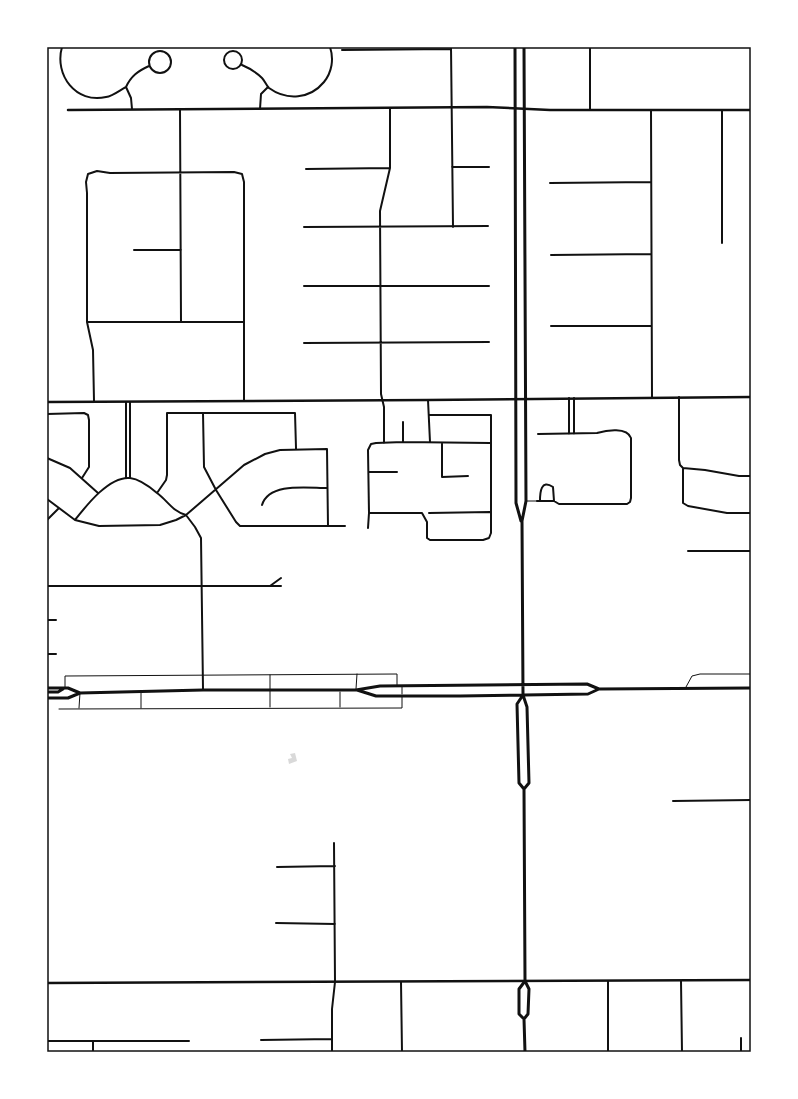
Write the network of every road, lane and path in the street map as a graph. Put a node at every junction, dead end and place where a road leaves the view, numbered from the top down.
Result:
1 (62, 47) edge
2 (330, 47) edge
3 (515, 47) edge
4 (524, 47) edge
5 (590, 47) edge
6 (451, 48) edge
7 (342, 50) dead end
8 (242, 64) junction
9 (150, 66) junction
10 (126, 87) junction
11 (268, 87) junction
12 (390, 108) junction
13 (451, 108) junction
14 (132, 109) junction
15 (180, 109) junction
16 (260, 109) junction
17 (515, 109) junction
18 (524, 109) junction
19 (68, 110) dead end
20 (590, 110) junction
21 (651, 110) junction
22 (722, 110) junction
23 (751, 110) edge
24 (452, 167) junction
25 (489, 167) dead end
26 (306, 168) dead end
27 (390, 168) junction
28 (180, 172) junction
29 (550, 182) dead end
30 (651, 182) junction
31 (380, 226) junction
32 (452, 226) junction
33 (488, 226) dead end
34 (304, 227) dead end
35 (722, 242) dead end
36 (134, 250) dead end
37 (181, 250) junction
38 (651, 254) junction
39 (551, 255) dead end
40 (304, 286) dead end
41 (380, 286) junction
42 (489, 286) dead end
43 (88, 322) junction
44 (181, 322) junction
45 (244, 322) junction
46 (551, 326) dead end
47 (651, 326) junction
48 (489, 342) dead end
49 (304, 343) dead end
50 (380, 343) junction
51 (679, 397) junction
52 (751, 397) edge
53 (569, 398) junction
54 (574, 398) junction
55 (652, 398) junction
56 (525, 399) junction
57 (382, 400) junction
58 (428, 400) junction
59 (517, 400) junction
60 (94, 401) junction
61 (244, 401) junction
62 (47, 402) edge
63 (126, 402) junction
64 (130, 402) junction
65 (203, 413) junction
66 (47, 414) edge
67 (429, 415) junction
68 (126, 421) junction
69 (130, 421) junction
70 (403, 422) dead end
71 (126, 432) junction
72 (130, 432) junction
73 (538, 434) dead end
74 (569, 434) junction
75 (574, 434) junction
76 (403, 442) junction
77 (430, 442) junction
78 (384, 443) junction
79 (442, 443) junction
80 (490, 443) junction
81 (126, 444) junction
82 (130, 444) junction
83 (296, 448) junction
84 (126, 455) junction
85 (130, 455) junction
86 (47, 458) edge
87 (683, 468) junction
88 (368, 472) junction
89 (398, 472) dead end
90 (468, 476) dead end
91 (751, 476) edge
92 (82, 478) junction
93 (126, 478) junction
94 (130, 478) junction
95 (328, 488) junction
96 (216, 490) junction
97 (98, 493) junction
98 (157, 493) junction
99 (47, 499) edge
100 (526, 501) junction
101 (539, 501) junction
102 (554, 501) junction
103 (262, 505) dead end
104 (58, 508) junction
105 (490, 512) junction
106 (369, 513) junction
107 (429, 513) dead end
108 (751, 513) edge
109 (186, 515) junction
110 (47, 520) edge
111 (75, 520) junction
112 (522, 521) junction
113 (328, 526) junction
114 (345, 526) dead end
115 (368, 528) dead end
116 (688, 551) dead end
117 (751, 551) edge
118 (280, 578) dead end
119 (47, 586) edge
120 (281, 586) dead end
121 (202, 587) junction
122 (269, 587) junction
123 (47, 620) edge
124 (56, 620) dead end
125 (47, 654) edge
126 (56, 654) dead end
127 (357, 674) junction
128 (751, 674) edge
129 (203, 675) junction
130 (270, 675) junction
131 (523, 684) junction
132 (397, 685) junction
133 (402, 685) junction
134 (47, 688) edge
135 (65, 688) junction
136 (686, 688) junction
137 (751, 688) edge
138 (599, 689) junction
139 (202, 690) junction
140 (270, 690) junction
141 (340, 690) junction
142 (356, 690) junction
143 (47, 692) edge
144 (141, 692) junction
145 (80, 693) junction
146 (523, 695) junction
147 (402, 696) junction
148 (47, 698) edge
149 (141, 708) junction
150 (270, 708) junction
151 (340, 708) junction
152 (59, 709) dead end
153 (79, 709) junction
154 (524, 789) junction
155 (751, 800) edge
156 (673, 801) dead end
157 (334, 843) dead end
158 (334, 866) junction
159 (277, 867) dead end
160 (276, 924) dead end
161 (335, 924) junction
162 (751, 980) edge
163 (525, 981) junction
164 (608, 981) junction
165 (681, 981) junction
166 (335, 982) junction
167 (402, 982) junction
168 (47, 983) edge
169 (524, 1019) junction
170 (741, 1038) dead end
171 (332, 1039) junction
172 (261, 1040) dead end
173 (47, 1041) edge
174 (189, 1041) dead end
175 (93, 1042) junction
176 (93, 1052) edge
177 (332, 1052) edge
178 (402, 1052) edge
179 (524, 1052) edge
180 (608, 1052) edge
181 (682, 1052) edge
182 (741, 1052) edge

1 - 10 street
2 - 11 street
3 - 17 main road
4 - 18 main road
5 - 20 street
6 - 7 street
6 - 13 street
8 - 8 street
8 - 11 street
9 - 9 street
9 - 10 street
10 - 14 street
11 - 16 street
12 - 13 street
12 - 16 street
12 - 27 street
13 - 17 street
13 - 24 street
14 - 15 street
14 - 19 street
15 - 16 street
15 - 28 street
17 - 18 street
17 - 59 main road
18 - 20 street
18 - 56 main road
20 - 21 street
21 - 22 street
21 - 30 street
22 - 23 street
22 - 35 street
24 - 25 street
24 - 32 street
26 - 27 street
27 - 31 street
28 - 37 street
28 - 43 street
28 - 45 street
29 - 30 street
30 - 38 street
31 - 32 street
31 - 34 street
31 - 41 street
32 - 33 street
36 - 37 street
37 - 44 street
38 - 39 street
38 - 47 street
40 - 41 street
41 - 42 street
41 - 50 street
43 - 44 street
43 - 60 street
44 - 45 street
45 - 61 street
46 - 47 street
47 - 55 street
48 - 50 street
49 - 50 street
50 - 57 street
51 - 52 street
51 - 55 street
51 - 87 street
53 - 54 street
53 - 56 street
53 - 74 street
54 - 55 street
54 - 75 street
56 - 59 street
56 - 100 main road
57 - 58 street
57 - 61 street
57 - 78 street
58 - 59 street
58 - 67 street
59 - 112 main road
60 - 62 street
60 - 63 street
61 - 64 street
63 - 64 street
63 - 68 street
64 - 69 street
65 - 83 street
65 - 96 street
65 - 98 street
66 - 92 street
67 - 77 street
67 - 80 street
68 - 69 street
68 - 71 street
69 - 72 street
70 - 76 street
71 - 72 street
71 - 81 street
72 - 82 street
73 - 74 street
74 - 75 street
75 - 102 street
76 - 77 street
76 - 78 street
77 - 79 street
78 - 88 street
79 - 80 street
79 - 90 street
80 - 105 street
81 - 82 street
81 - 84 street
82 - 85 street
83 - 95 street
83 - 96 street
84 - 85 street
84 - 93 street
85 - 94 street
86 - 92 street
87 - 91 street
87 - 108 street
88 - 89 street
88 - 106 street
92 - 97 street
93 - 94 street
93 - 97 street
94 - 98 street
95 - 103 street
95 - 113 street
96 - 109 street
96 - 113 street
97 - 111 street
98 - 109 street
99 - 104 street
100 - 101 lane
100 - 112 main road
101 - 102 street
101 - 102 street
104 - 110 street
104 - 111 street
105 - 106 street
105 - 107 street
106 - 115 street
109 - 111 street
109 - 121 street
112 - 131 main road
113 - 114 street
116 - 117 street
118 - 122 street
119 - 121 street
120 - 122 street
121 - 122 street
121 - 129 street
123 - 124 street
125 - 126 street
127 - 130 lane
127 - 132 lane
127 - 142 lane
128 - 136 lane
129 - 130 lane
129 - 135 lane
129 - 139 street
130 - 140 lane
131 - 133 main road
131 - 138 main road
131 - 146 main road
132 - 133 main road
132 - 142 main road
133 - 147 lane
134 - 135 main road
135 - 143 main road
135 - 145 main road
136 - 137 main road
136 - 138 main road
138 - 146 main road
139 - 140 main road
139 - 144 main road
140 - 141 main road
140 - 150 lane
141 - 142 main road
141 - 151 lane
142 - 147 main road
144 - 145 main road
144 - 149 lane
145 - 148 main road
145 - 153 lane
146 - 147 main road
146 - 154 main road
146 - 154 main road
147 - 151 lane
149 - 150 lane
149 - 153 lane
150 - 151 lane
152 - 153 lane
154 - 163 main road
155 - 156 street
157 - 158 street
158 - 159 street
158 - 161 street
160 - 161 street
161 - 166 street
162 - 165 street
163 - 164 street
163 - 167 street
163 - 169 main road
163 - 169 main road
164 - 165 street
164 - 180 street
165 - 181 street
166 - 167 street
166 - 168 street
166 - 171 street
167 - 178 street
169 - 179 main road
170 - 182 street
171 - 172 street
171 - 177 street
173 - 175 street
174 - 175 street
175 - 176 street

